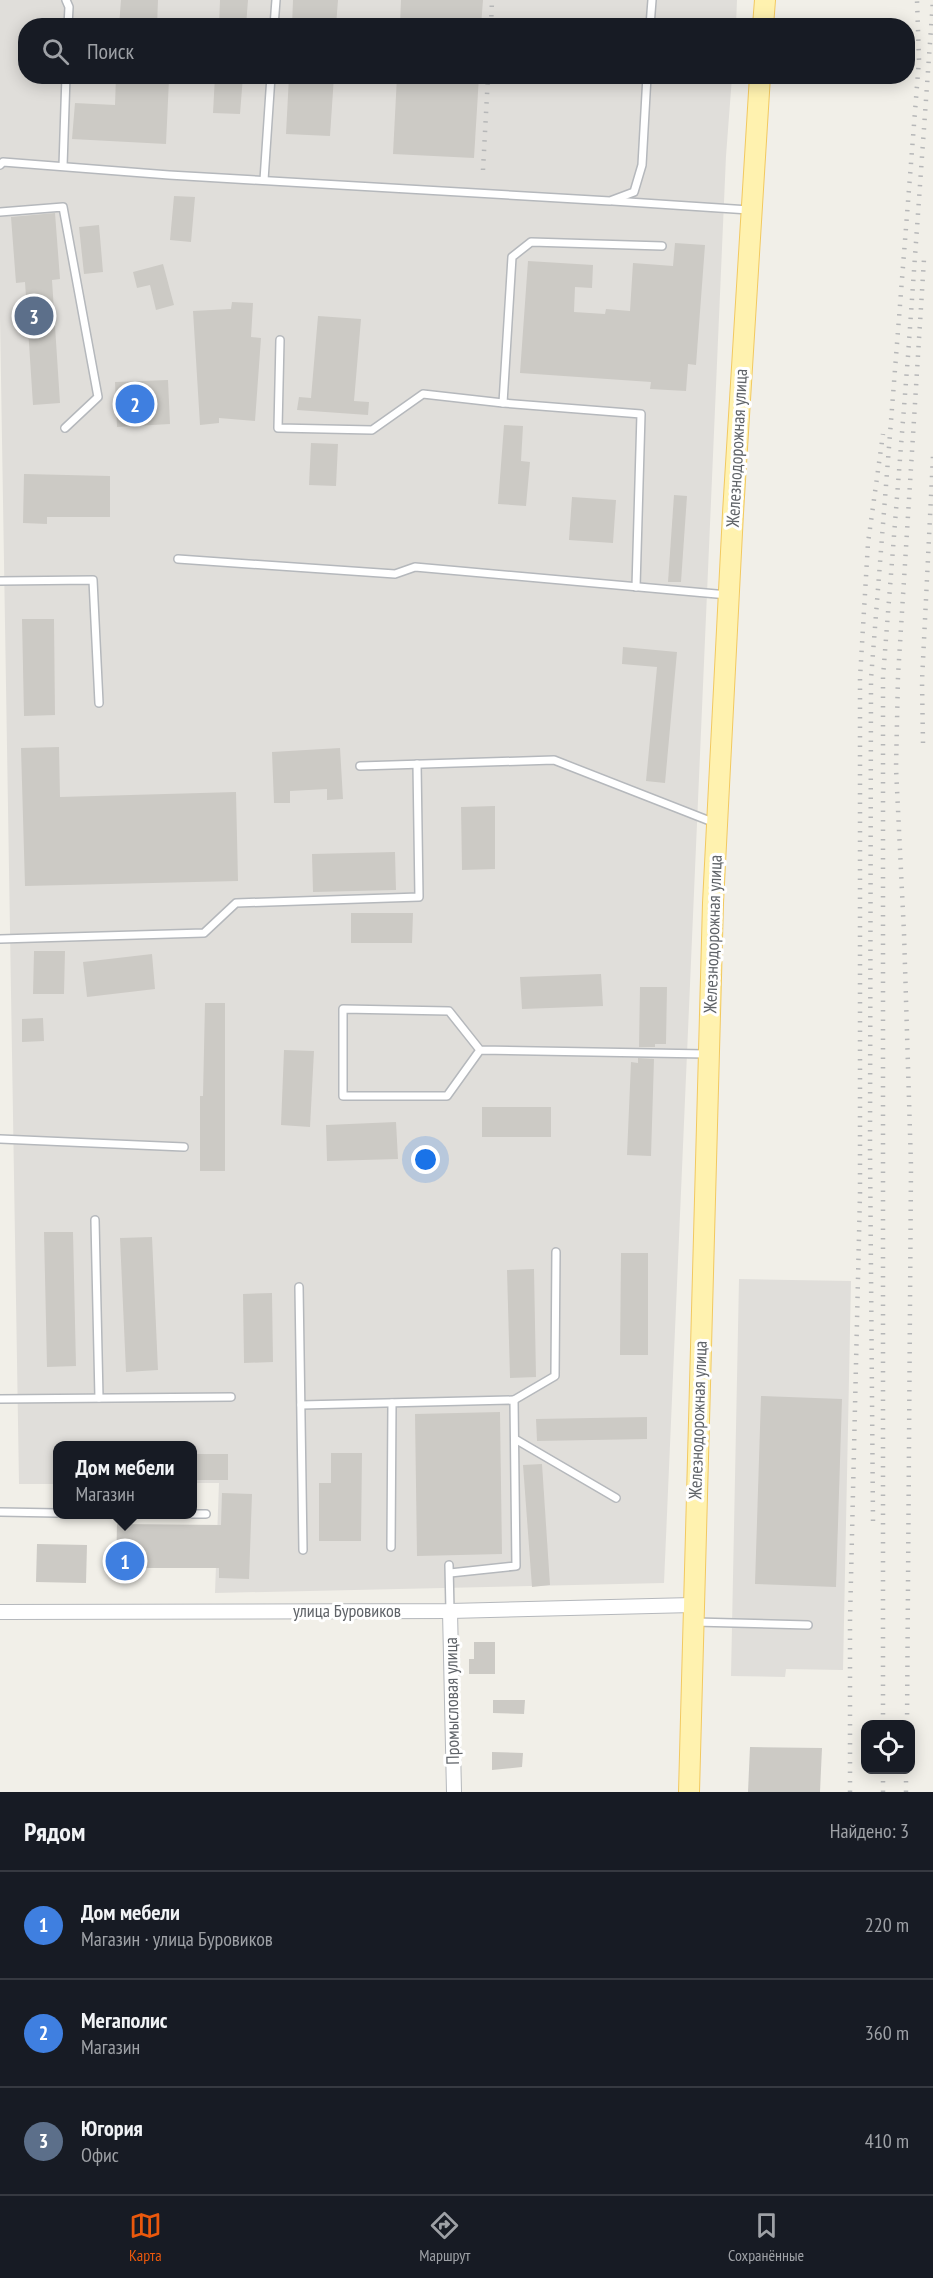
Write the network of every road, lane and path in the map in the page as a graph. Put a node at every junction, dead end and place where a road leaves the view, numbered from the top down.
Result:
1 (66, 0) edge
2 (276, 0) edge
3 (652, 0) edge
4 (765, 0) edge
5 (68, 18) edge
6 (275, 18) edge
7 (651, 18) edge
8 (764, 18) edge
9 (66, 84) edge
10 (270, 84) edge
11 (647, 84) edge
12 (760, 84) edge
13 (0, 165) edge
14 (63, 166) junction
15 (264, 180) junction
16 (610, 201) junction
17 (752, 210) junction
18 (0, 212) edge
19 (662, 246) dead end
20 (280, 340) dead end
21 (502, 403) junction
22 (65, 428) dead end
23 (178, 559) dead end
24 (0, 581) edge
25 (636, 587) junction
26 (729, 595) junction
27 (99, 703) dead end
28 (417, 764) junction
29 (360, 766) dead end
30 (717, 824) junction
31 (0, 939) edge
32 (480, 1050) junction
33 (708, 1054) junction
34 (0, 1139) edge
35 (184, 1147) dead end
36 (95, 1220) dead end
37 (556, 1252) dead end
38 (299, 1287) dead end
39 (231, 1397) dead end
40 (99, 1398) junction
41 (0, 1399) edge
42 (514, 1400) junction
43 (392, 1403) junction
44 (301, 1405) junction
45 (515, 1439) junction
46 (616, 1498) dead end
47 (0, 1512) edge
48 (53, 1513) edge
49 (197, 1514) edge
50 (206, 1514) dead end
51 (390, 1547) dead end
52 (303, 1550) dead end
53 (450, 1611) junction
54 (0, 1612) edge
55 (693, 1614) junction
56 (808, 1625) dead end
57 (454, 1792) edge
58 (689, 1792) edge

1 - 5 lane
2 - 6 lane
3 - 7 lane
4 - 8 main road
9 - 14 lane
10 - 15 lane
11 - 16 lane
12 - 17 main road, Железнодорожная улица
13 - 14 lane
14 - 15 lane
15 - 16 lane
16 - 17 lane
17 - 26 main road, Железнодорожная улица
18 - 22 lane
19 - 21 lane
20 - 21 lane
21 - 25 lane
23 - 25 lane
24 - 27 lane
25 - 26 lane
26 - 30 main road, Железнодорожная улица
28 - 29 lane
28 - 30 lane
28 - 31 lane
30 - 33 main road, Железнодорожная улица
32 - 32 lane
32 - 33 lane
33 - 55 main road, Железнодорожная улица
34 - 35 lane
36 - 40 lane
37 - 42 lane
38 - 44 lane
39 - 40 lane
40 - 41 lane
42 - 43 lane
42 - 45 lane
43 - 44 lane
43 - 51 lane
44 - 52 lane
45 - 46 lane
45 - 53 lane
47 - 48 lane
49 - 50 lane
53 - 54 street, улица Буровиков
53 - 55 street, улица Буровиков
53 - 57 street, Промысловая улица
55 - 56 lane
55 - 58 main road, Железнодорожная улица

